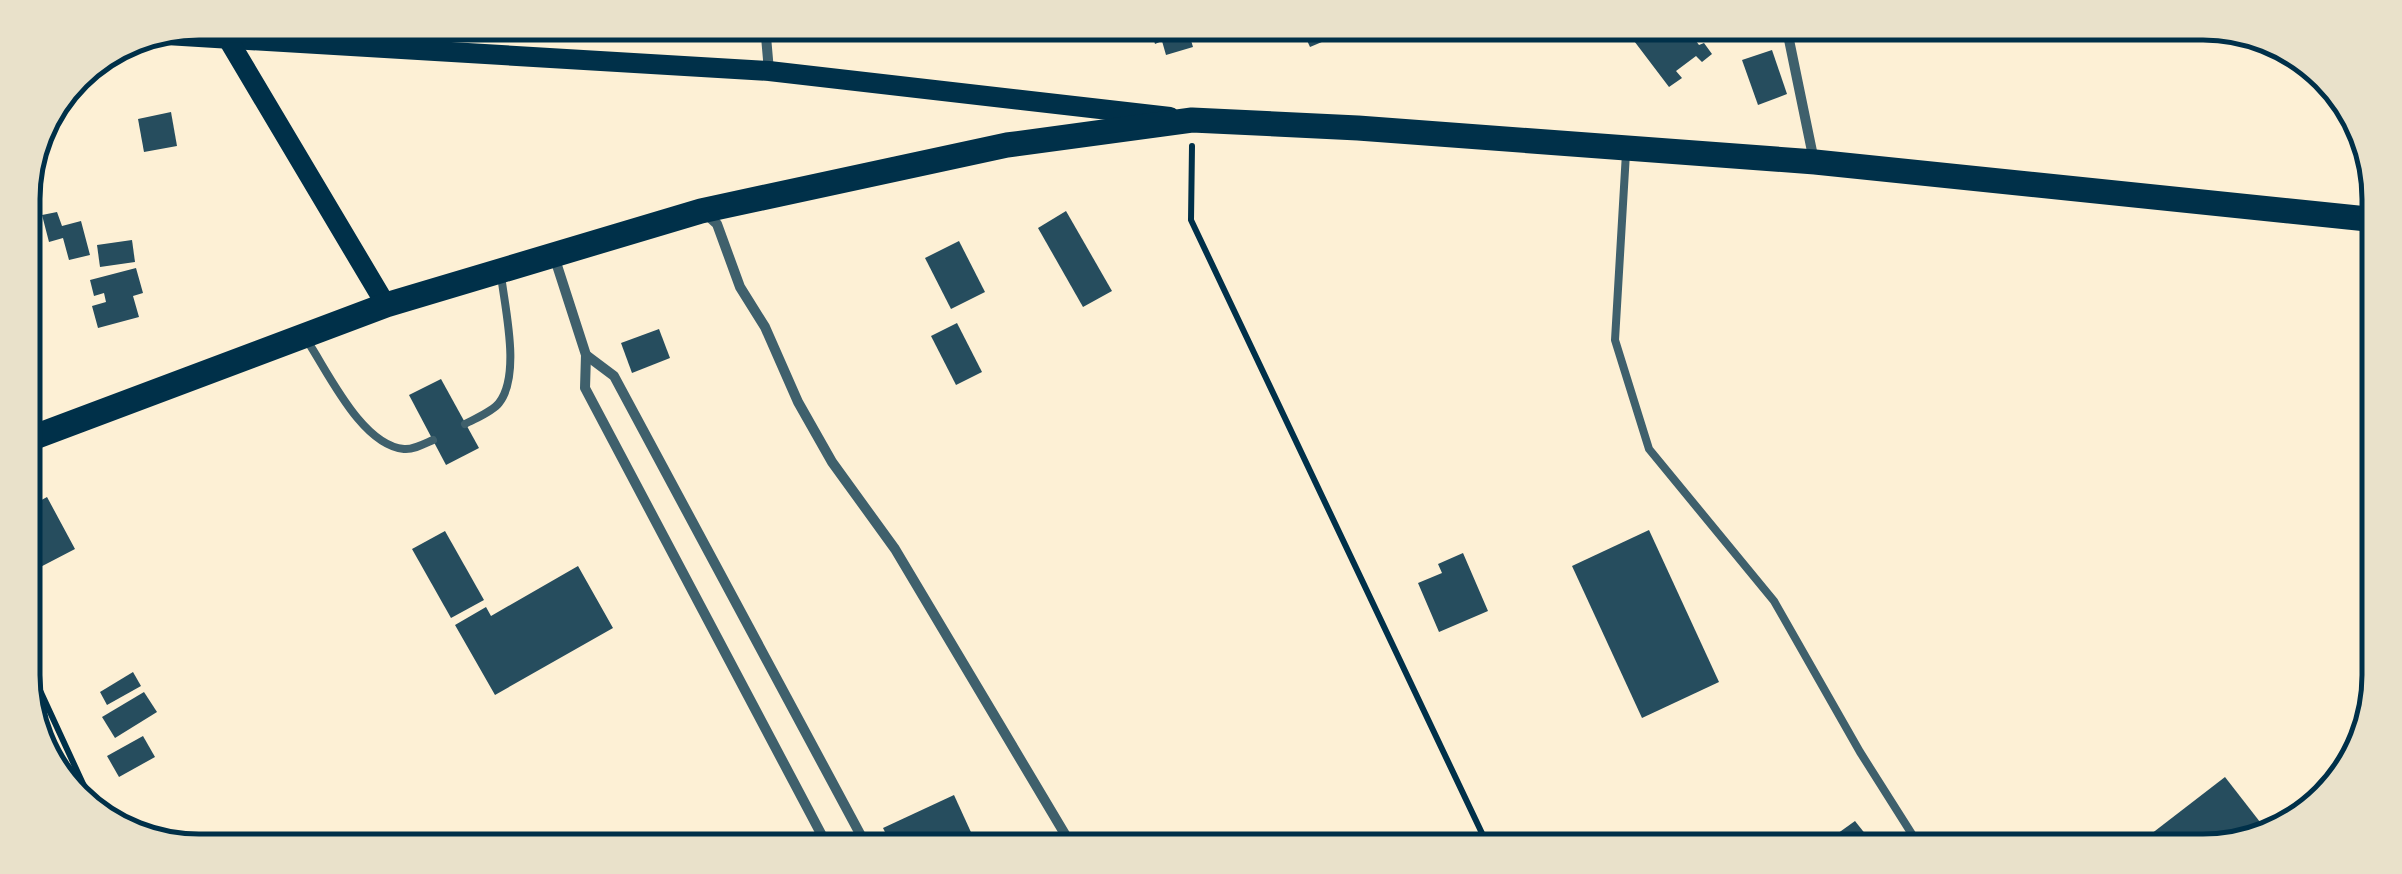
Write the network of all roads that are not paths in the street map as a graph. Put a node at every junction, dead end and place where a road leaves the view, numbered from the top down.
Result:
1 (219, 40) edge
2 (766, 40) edge
3 (1789, 40) edge
4 (230, 41) junction
5 (769, 71) junction
6 (1192, 120) junction
7 (1626, 149) junction
8 (1814, 162) junction
9 (701, 210) junction
10 (2362, 218) edge
11 (554, 255) junction
12 (500, 271) junction
13 (386, 305) junction
14 (304, 336) junction
15 (586, 355) junction
16 (465, 424) dead end
17 (40, 435) edge
18 (433, 440) dead end
19 (821, 834) edge
20 (860, 834) edge
21 (1065, 834) edge
22 (1912, 834) edge

1 - 4 main road
2 - 5 street
3 - 8 street
4 - 5 main road
4 - 13 main road
5 - 6 main road
6 - 7 main road
6 - 9 main road
7 - 8 main road
7 - 22 lane
8 - 10 main road
9 - 11 main road
9 - 21 street
11 - 12 main road
11 - 15 street
12 - 13 main road
12 - 16 lane
13 - 14 main road
14 - 17 main road
14 - 18 lane
15 - 19 street
15 - 20 street

